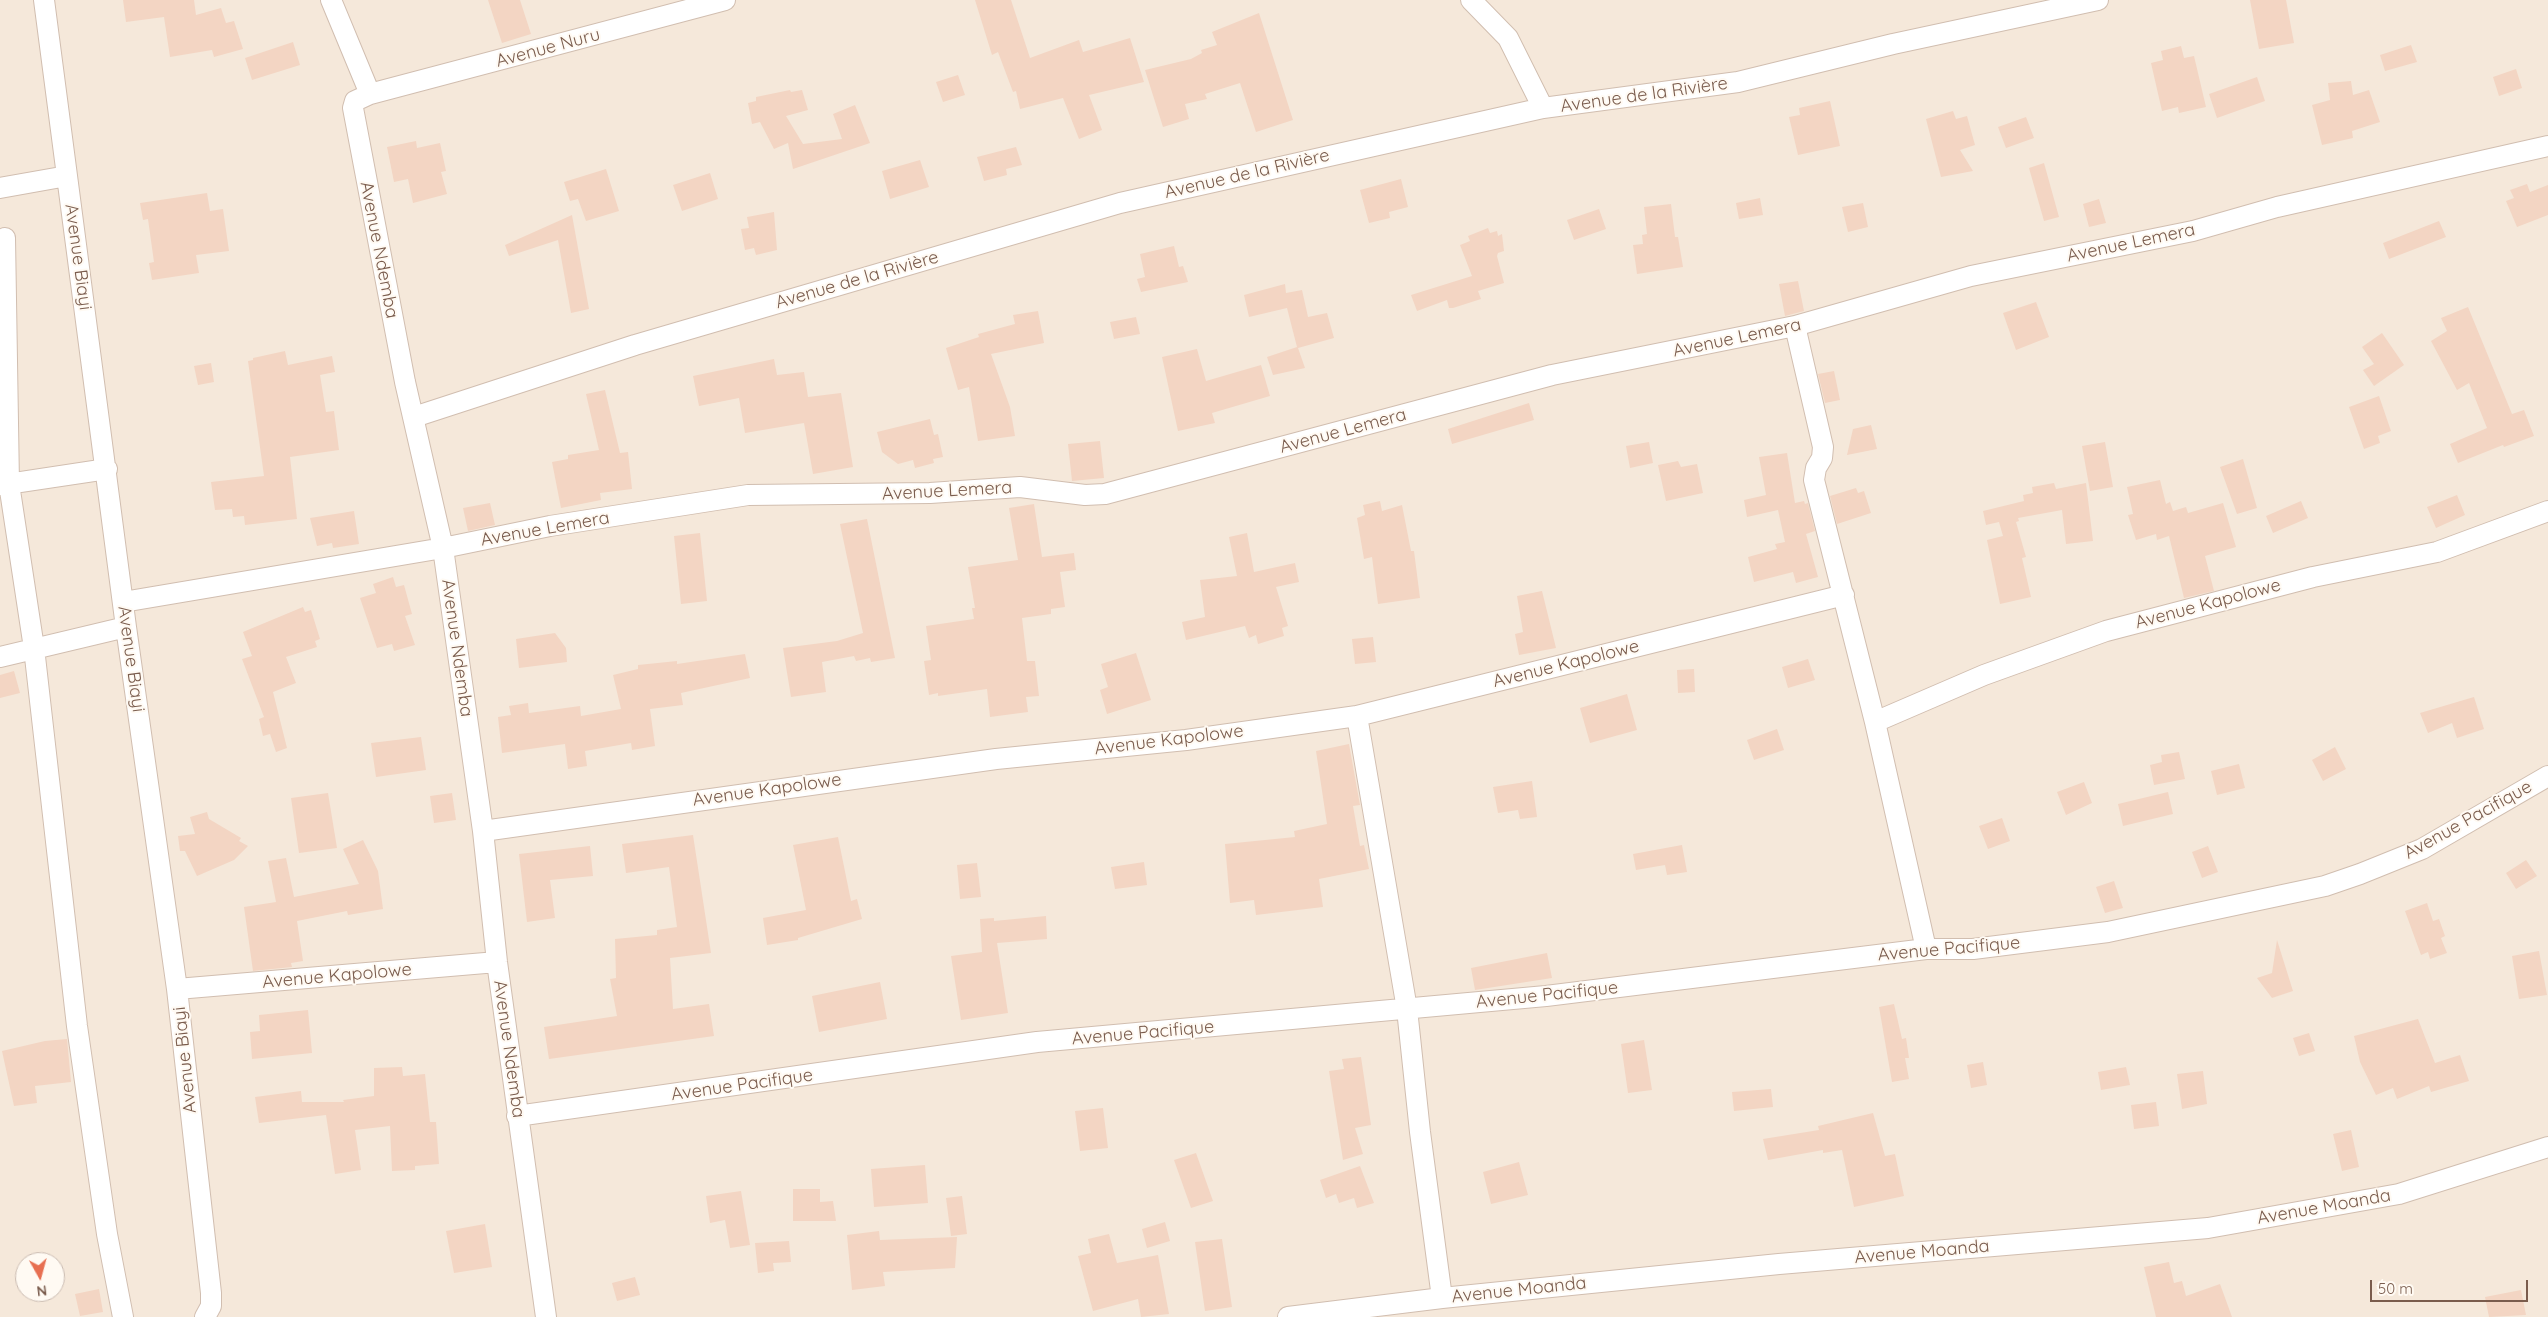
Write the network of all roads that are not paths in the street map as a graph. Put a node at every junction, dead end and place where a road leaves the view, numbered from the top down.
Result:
1 (44, 0) edge
2 (331, 0) edge
3 (726, 0) edge
4 (1471, 0) edge
5 (2098, 0) edge
6 (370, 94) junction
7 (1543, 108) junction
8 (2548, 146) edge
9 (68, 176) junction
10 (0, 188) edge
11 (5, 238) dead end
12 (1795, 326) junction
13 (414, 417) junction
14 (107, 469) junction
15 (5, 484) edge
16 (2548, 511) edge
17 (443, 548) junction
18 (1844, 595) junction
19 (123, 602) junction
20 (126, 627) junction
21 (34, 648) junction
22 (0, 657) edge
23 (1357, 716) junction
24 (1875, 722) junction
25 (2548, 776) edge
26 (483, 831) junction
27 (1926, 949) junction
28 (497, 962) junction
29 (177, 990) junction
30 (1407, 1009) junction
31 (517, 1116) junction
32 (2548, 1147) edge
33 (1442, 1298) junction
34 (123, 1317) edge
35 (205, 1317) edge
36 (546, 1317) edge
37 (1288, 1317) edge

1 - 9 street, Avenue Biayi
2 - 6 street
3 - 6 street, Avenue Nuru
4 - 7 street
5 - 7 street, Avenue de la Rivière
6 - 13 street, Avenue Ndemba
7 - 13 street, Avenue de la Rivière
8 - 12 street, Avenue Lemera
9 - 10 street
9 - 14 street, Avenue Biayi
11 - 15 street
12 - 17 street, Avenue Lemera
12 - 18 street
13 - 17 street, Avenue Ndemba
14 - 15 street
14 - 19 street, Avenue Biayi
15 - 21 street
16 - 24 street, Avenue Kapolowe
17 - 19 street, Avenue Lemera
17 - 26 street, Avenue Ndemba
18 - 23 street, Avenue Kapolowe
18 - 24 street
19 - 20 street, Avenue Biayi
20 - 21 street
20 - 29 street, Avenue Biayi
21 - 22 street
21 - 34 street
23 - 26 street, Avenue Kapolowe
23 - 30 street
24 - 27 street
25 - 27 street, Avenue Pacifique
26 - 28 street, Avenue Ndemba
27 - 30 street, Avenue Pacifique
28 - 29 street, Avenue Kapolowe
28 - 31 street, Avenue Ndemba
29 - 35 street, Avenue Biayi
30 - 31 street, Avenue Pacifique
30 - 33 street
31 - 36 street, Avenue Ndemba
32 - 33 street, Avenue Moanda
33 - 37 street, Avenue Moanda

